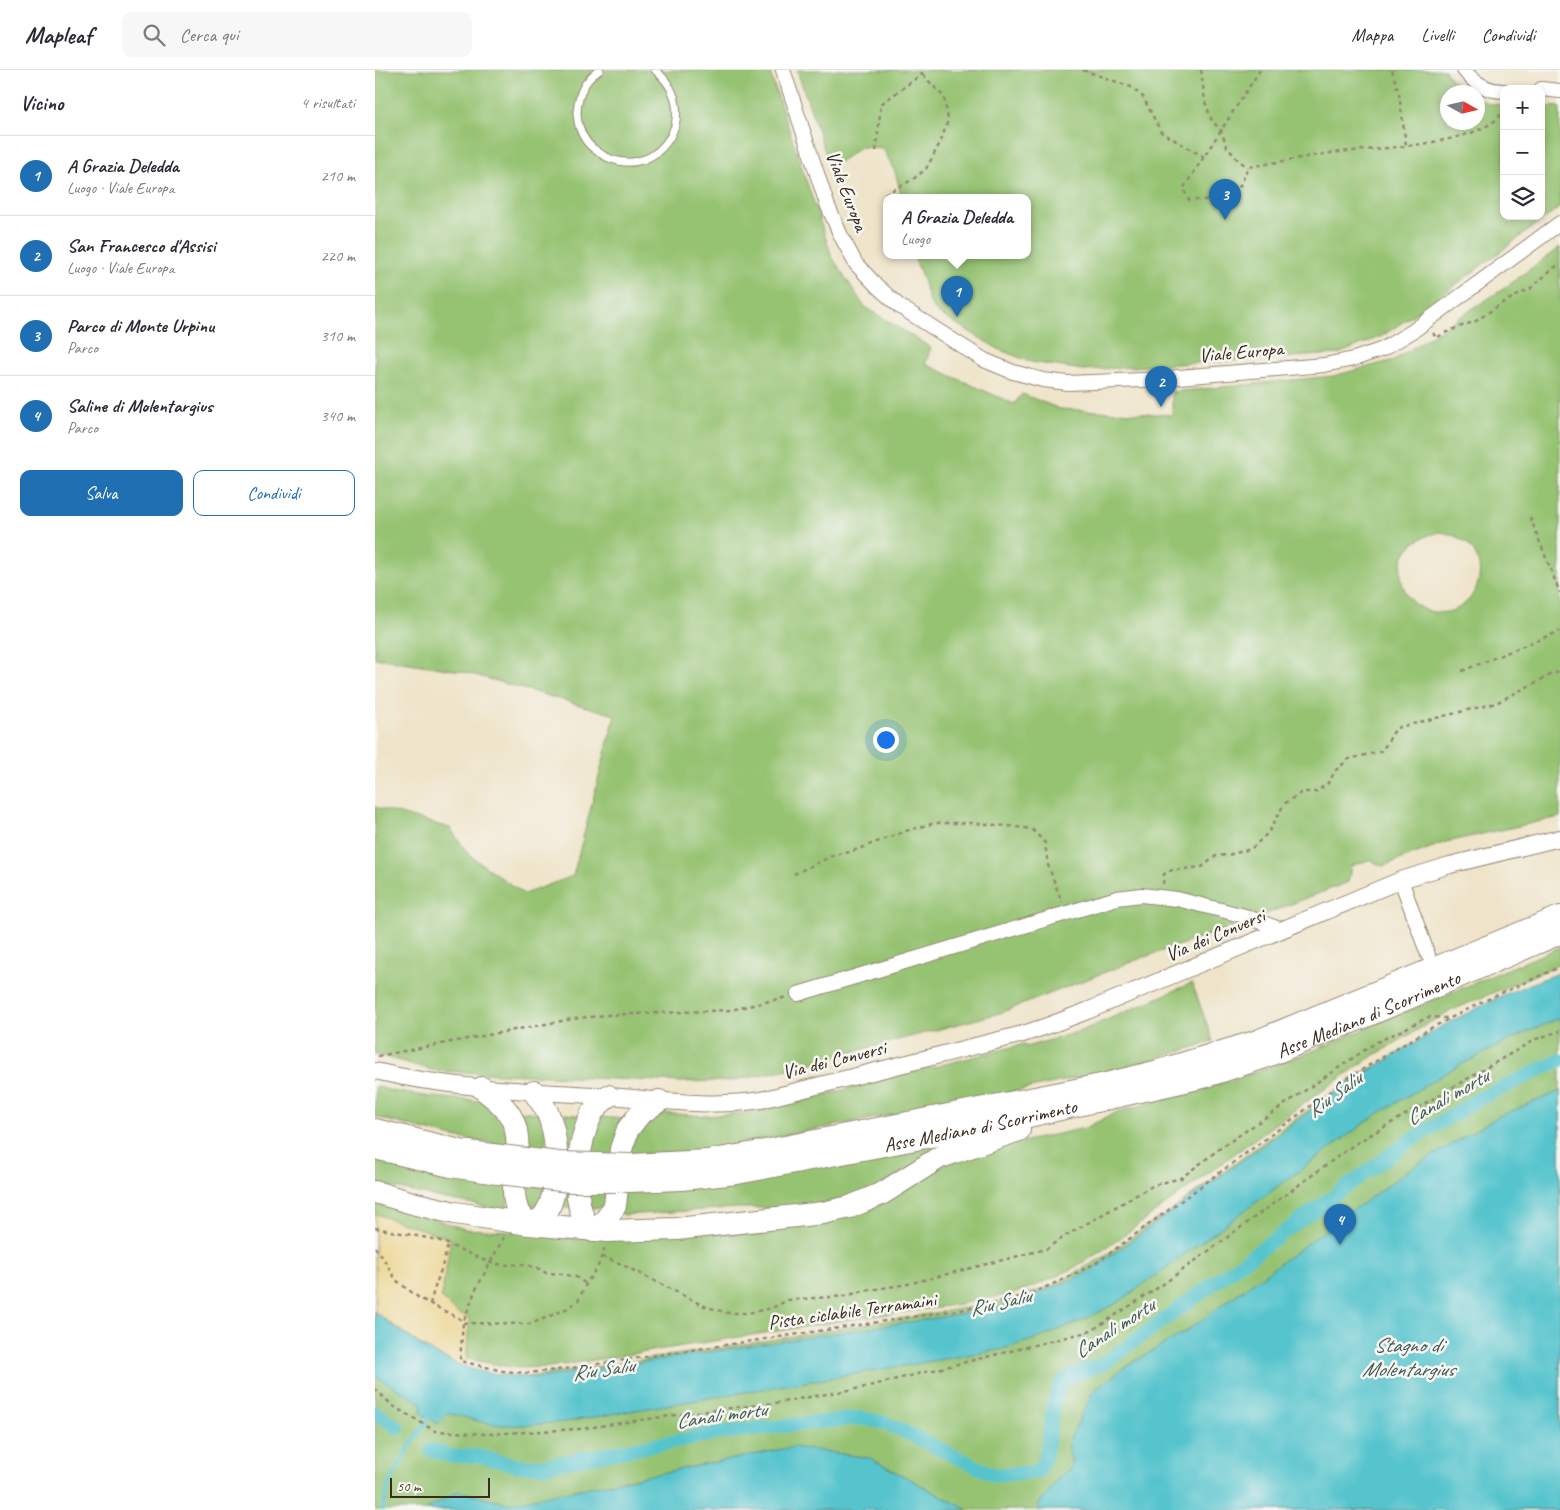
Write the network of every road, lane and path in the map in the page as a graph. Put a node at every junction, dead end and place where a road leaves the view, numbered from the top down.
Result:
1 (600, 70) edge
2 (655, 70) edge
3 (783, 70) edge
4 (923, 70) edge
5 (1083, 70) edge
6 (1201, 70) edge
7 (1260, 70) edge
8 (1393, 70) edge
9 (1464, 70) edge
10 (922, 74) junction
11 (1545, 89) edge
12 (1500, 91) edge
13 (1560, 91) edge
14 (1500, 117) edge
15 (1221, 130) junction
16 (1406, 145) junction
17 (876, 151) dead end
18 (1204, 157) junction
19 (1248, 167) junction
20 (885, 194) dead end
21 (1560, 223) edge
22 (1560, 265) edge
23 (1428, 320) junction
24 (1529, 516) dead end
25 (1560, 593) edge
26 (1560, 631) edge
27 (1462, 671) dead end
28 (1560, 672) edge
29 (1560, 838) edge
30 (793, 874) dead end
31 (1401, 880) junction
32 (1161, 896) junction
33 (1065, 913) junction
34 (1560, 917) edge
35 (1282, 930) junction
36 (1560, 933) edge
37 (1428, 955) dead end
38 (1560, 967) edge
39 (798, 994) joint
40 (1449, 1018) junction
41 (1560, 1031) edge
42 (375, 1057) edge
43 (375, 1072) edge
44 (482, 1088) junction
45 (534, 1092) junction
46 (608, 1096) junction
47 (659, 1101) junction
48 (1045, 1113) junction
49 (375, 1130) edge
50 (375, 1148) edge
51 (500, 1164) junction
52 (630, 1173) junction
53 (375, 1192) edge
54 (529, 1224) junction
55 (375, 1228) edge
56 (600, 1231) junction
57 (448, 1244) junction
58 (375, 1247) edge
59 (601, 1257) junction
60 (491, 1263) junction
61 (586, 1284) junction
62 (430, 1304) junction
63 (464, 1322) junction
64 (375, 1389) edge

1 - 2 lane
3 - 23 street, Viale Europa
4 - 10 path
5 - 18 path
6 - 15 path
7 - 15 path
8 - 16 path
9 - 12 street
10 - 17 path
10 - 20 path
11 - 13 street
14 - 16 path
15 - 18 path
15 - 19 path
16 - 19 path
18 - 19 path
21 - 23 street, Viale Europa
22 - 23 path
24 - 25 path
26 - 27 path
28 - 32 path
29 - 31 street, Via dei Conversi
30 - 33 path
31 - 35 street, Via dei Conversi
31 - 37 street
32 - 33 street, Via dei Conversi
32 - 35 street, Via dei Conversi
33 - 39 street, Via dei Conversi
34 - 52 highway, Asse Mediano di Scorrimento
35 - 47 street, Via dei Conversi
36 - 48 highway, Asse Mediano di Scorrimento
38 - 40 path, Pista ciclabile Terramaini
39 - 42 path
40 - 59 path
40 - 63 path, Pista ciclabile Terramaini
41 - 64 path
43 - 44 street, Via dei Conversi
44 - 45 street, Via dei Conversi
44 - 54 highway
45 - 46 street, Via dei Conversi
45 - 54 highway
46 - 47 street, Via dei Conversi
46 - 56 highway
47 - 56 highway
48 - 52 highway, Asse Mediano di Scorrimento
48 - 56 highway
49 - 51 highway, Asse Mediano di Scorrimento
50 - 51 highway, Asse Mediano di Scorrimento
51 - 52 highway, Asse Mediano di Scorrimento, bridge
53 - 54 highway
54 - 56 highway
55 - 57 path
56 - 59 path
57 - 60 path
57 - 62 path
58 - 62 path
59 - 61 path
60 - 61 path
60 - 63 path, Pista ciclabile Terramaini
61 - 63 path
62 - 63 path

